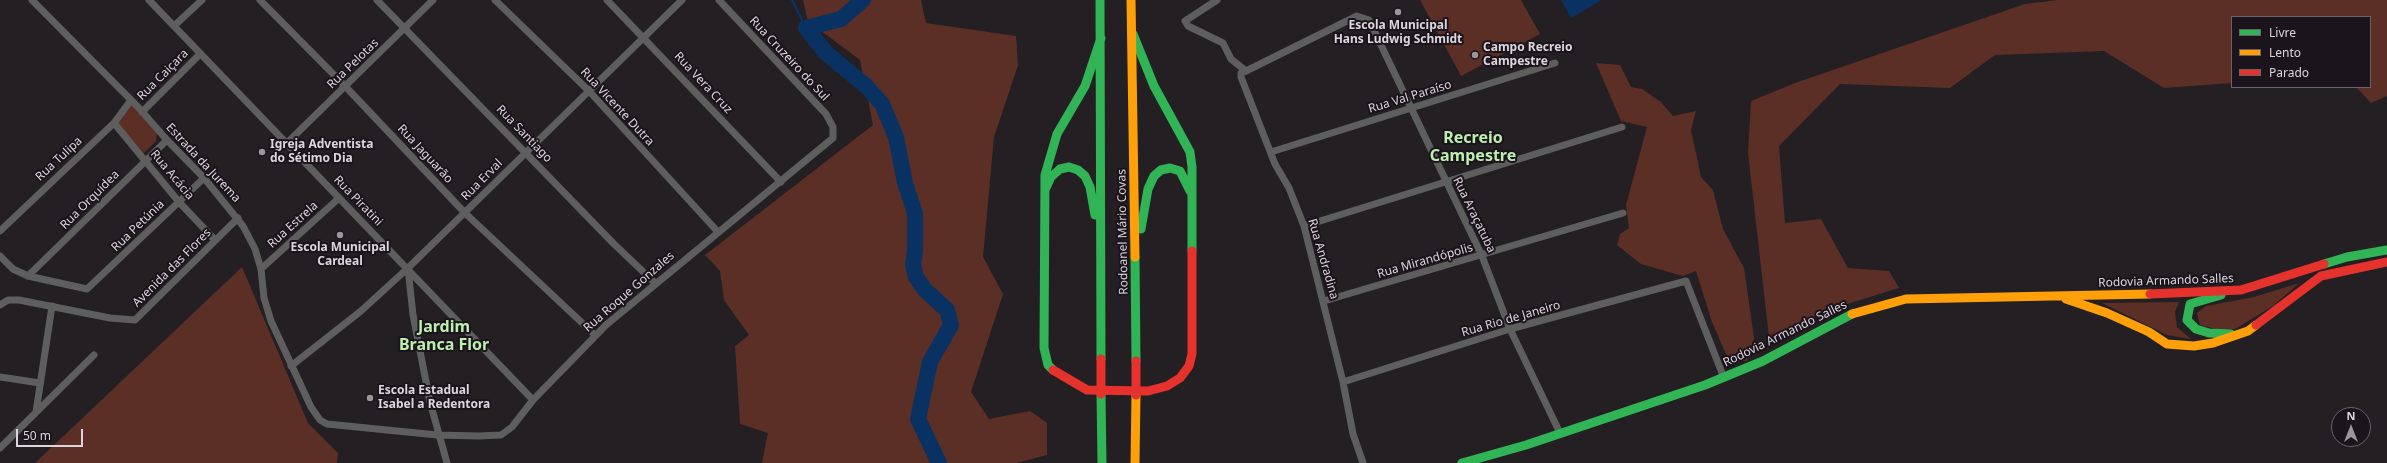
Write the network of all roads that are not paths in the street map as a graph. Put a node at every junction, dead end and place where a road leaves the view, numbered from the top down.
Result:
1 (32, 0) edge
2 (149, 0) edge
3 (202, 0) edge
4 (260, 0) edge
5 (377, 0) edge
6 (433, 0) edge
7 (495, 0) edge
8 (607, 0) edge
9 (682, 0) edge
10 (719, 0) edge
11 (1100, 0) edge
12 (1131, 0) edge
13 (1217, 0) edge
14 (174, 26) junction
15 (405, 28) junction
16 (1132, 34) junction
17 (644, 36) junction
18 (1101, 38) junction
19 (200, 54) junction
20 (1555, 64) dead end
21 (1246, 71) junction
22 (345, 86) junction
23 (589, 92) junction
24 (131, 100) junction
25 (1411, 109) junction
26 (142, 112) junction
27 (114, 123) junction
28 (1622, 127) dead end
29 (833, 138) joint
30 (167, 140) junction
31 (287, 143) junction
32 (526, 152) junction
33 (1271, 152) junction
34 (146, 160) junction
35 (204, 178) junction
36 (781, 182) junction
37 (1446, 182) junction
38 (1044, 192) junction
39 (339, 198) junction
40 (1194, 200) junction
41 (179, 202) junction
42 (465, 213) junction
43 (1623, 213) dead end
44 (238, 218) junction
45 (1304, 226) junction
46 (0, 231) edge
47 (718, 232) junction
48 (215, 240) junction
49 (1101, 250) junction
50 (2387, 250) edge
51 (0, 256) edge
52 (1482, 256) junction
53 (1136, 260) junction
54 (2387, 262) edge
55 (408, 268) junction
56 (261, 269) junction
57 (28, 276) junction
58 (655, 283) junction
59 (2241, 290) junction
60 (2060, 297) junction
61 (1324, 301) junction
62 (0, 305) edge
63 (52, 306) junction
64 (1510, 329) junction
65 (2248, 331) junction
66 (595, 336) junction
67 (94, 355) dead end
68 (291, 366) junction
69 (0, 376) edge
70 (1724, 378) junction
71 (1344, 382) junction
72 (40, 383) junction
73 (533, 400) junction
74 (36, 412) junction
75 (1560, 433) junction
76 (437, 435) junction
77 (0, 448) edge
78 (447, 463) edge
79 (1102, 463) edge
80 (1135, 463) edge
81 (1363, 463) edge
82 (1462, 463) edge

1 - 24 street, Estrada da Jurema
2 - 14 street, Rua Piratini
3 - 14 street
4 - 22 street, Rua Jaguarão
5 - 15 street, Rua Santiago
6 - 15 street, Rua Pelotas
7 - 23 street, Rua Vicente Dutra
8 - 17 street, Rua Vera Cruz
9 - 17 street, Rua Erval
10 - 29 street, Rua Cruzeiro do Sul
11 - 18 main road, Rodoanel Mário Covas
12 - 16 main road, Rodoanel Mário Covas
13 - 21 street
14 - 19 street, Rua Piratini
15 - 22 street, Rua Pelotas
15 - 32 street, Rua Santiago
16 - 40 main road
16 - 53 main road, Rodoanel Mário Covas
17 - 23 street, Rua Erval
17 - 36 street, Rua Vera Cruz
18 - 38 main road
18 - 49 main road, Rodoanel Mário Covas
19 - 26 street, Rua Caiçara
19 - 31 street, Rua Piratini
20 - 25 street, Rua Val Paraíso
21 - 25 street, Rua Araçatuba
21 - 33 street, Rua Andradina
22 - 31 street, Rua Pelotas
22 - 42 street, Rua Jaguarão
23 - 32 street, Rua Erval
23 - 47 street, Rua Vicente Dutra
24 - 26 street, Estrada da Jurema
24 - 27 street, Rua Tulipa
25 - 33 street, Rua Val Paraíso
25 - 37 street, Rua Araçatuba
26 - 30 street, Estrada da Jurema
27 - 34 street, Rua Acácia
27 - 46 street, Rua Tulipa
28 - 37 street
29 - 36 street, Rua Roque Gonzales
30 - 34 street, Rua Orquídea
30 - 35 street, Estrada da Jurema
31 - 39 street, Rua Piratini
32 - 42 street, Rua Erval
32 - 58 street, Rua Santiago
33 - 45 street, Rua Andradina
34 - 41 street, Rua Acácia
34 - 57 street, Rua Orquídea
35 - 41 street, Rua Petúnia
35 - 44 street, Estrada da Jurema
36 - 47 street, Rua Roque Gonzales
37 - 45 street
37 - 52 street, Rua Araçatuba
38 - 40 main road
38 - 49 main road
39 - 55 street, Rua Piratini
39 - 56 street, Rua Estrela
40 - 53 main road
41 - 48 street, Rua Acácia
41 - 57 street, Rua Petúnia
42 - 55 street, Rua Erval
42 - 66 street, Rua Jaguarão
43 - 52 street, Rua Mirandópolis
44 - 48 street, Avenida das Flores
44 - 56 street, Estrada da Jurema
45 - 61 street, Rua Andradina
47 - 58 street, Rua Roque Gonzales
48 - 63 street, Avenida das Flores
49 - 79 main road, Rodoanel Mário Covas, bridge
50 - 59 main road, Rodovia Armando Salles
51 - 57 street
52 - 61 street, Rua Mirandópolis
52 - 64 street, Rua Araçatuba
53 - 80 main road, Rodoanel Mário Covas, bridge
54 - 65 main road, Rodovia Armando Salles
55 - 68 street, Rua Erval
55 - 73 street, Rua Piratini
55 - 76 street
56 - 68 street, Estrada da Jurema
58 - 66 street, Rua Roque Gonzales
59 - 60 main road, Rodovia Armando Salles
59 - 65 main road
60 - 65 main road, Rodovia Armando Salles
60 - 70 main road, Rodovia Armando Salles
61 - 71 street, Rua Andradina
62 - 63 street, Avenida das Flores
63 - 72 street
64 - 70 street, Rua Rio de Janeiro
64 - 71 street, Rua Rio de Janeiro
64 - 75 street, Rua Araçatuba
66 - 73 street, Rua Roque Gonzales
67 - 74 street
68 - 76 street, Estrada da Jurema
69 - 72 street
70 - 75 main road, Rodovia Armando Salles
71 - 81 street, Rua Andradina
72 - 74 street
73 - 76 street, Rua Roque Gonzales
74 - 77 street
75 - 82 main road, Rodovia Armando Salles
76 - 78 street

